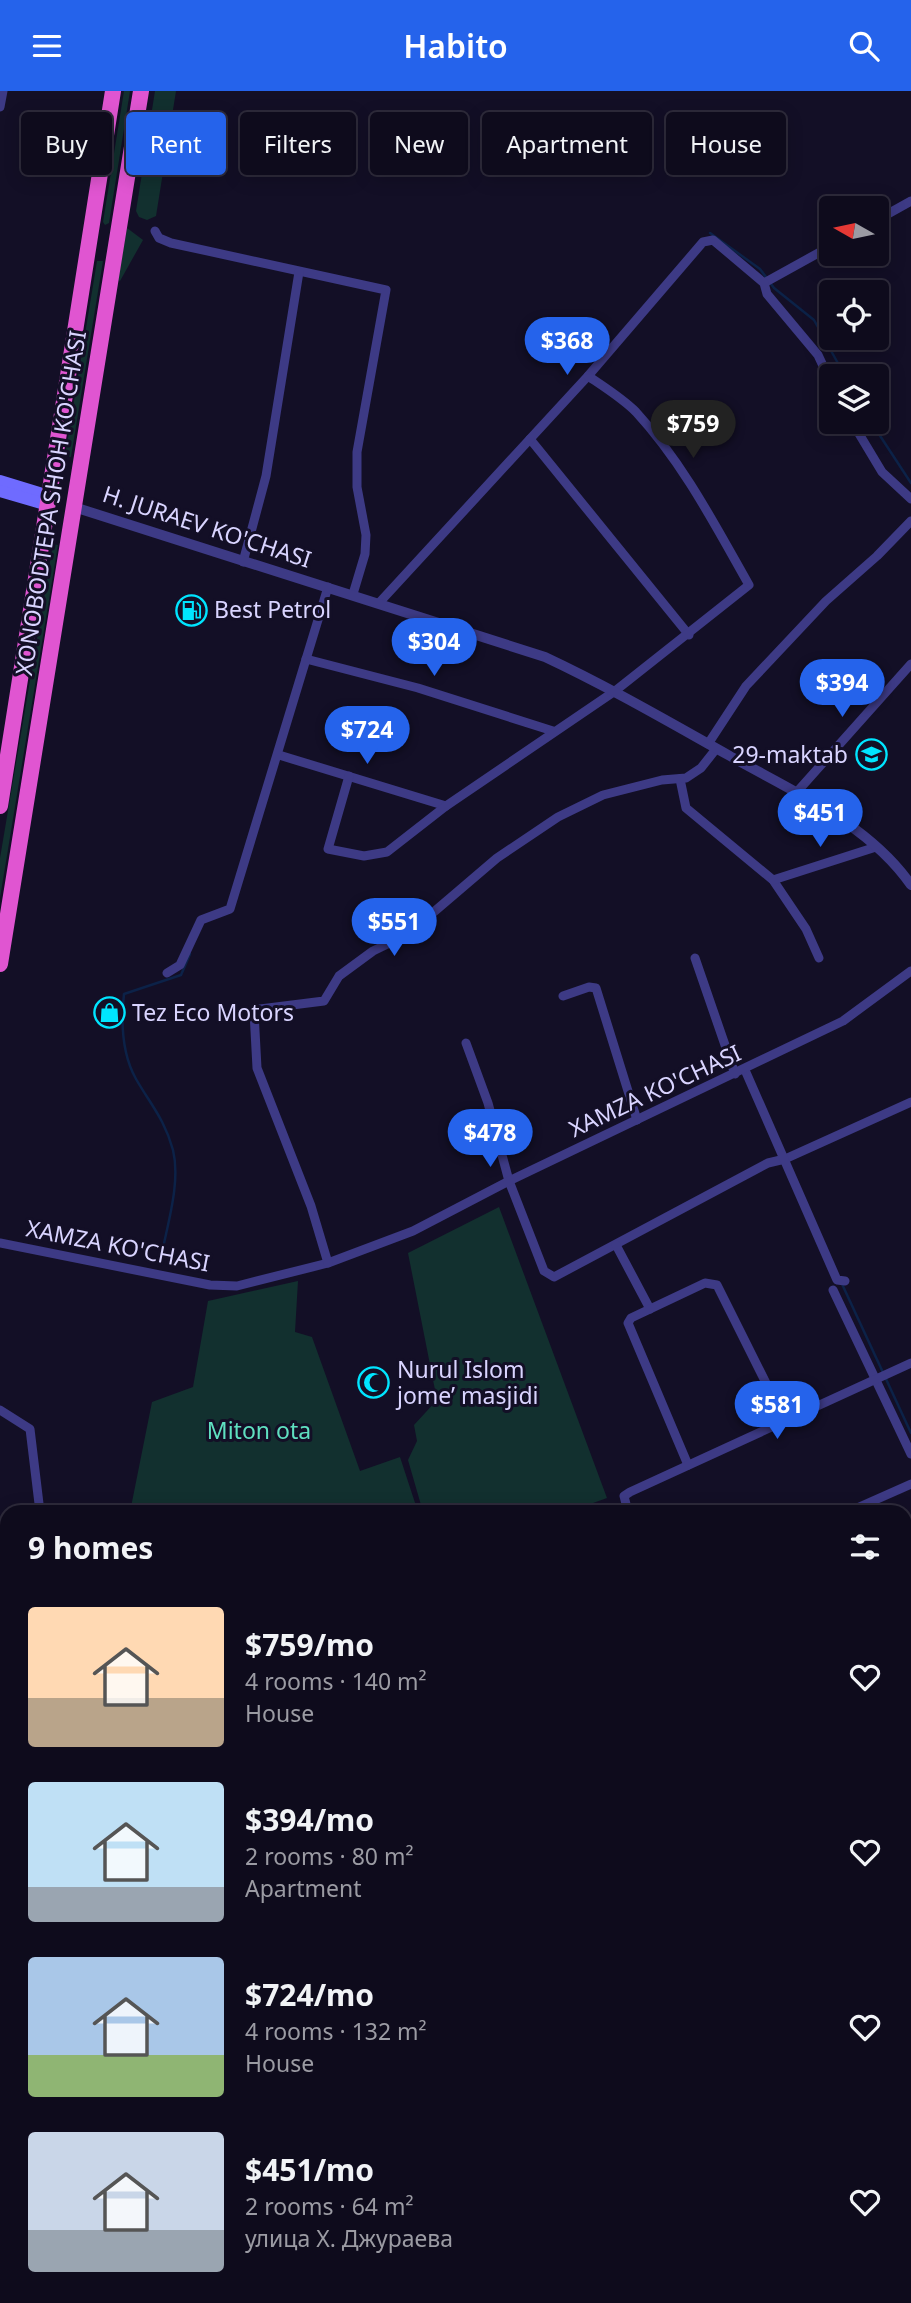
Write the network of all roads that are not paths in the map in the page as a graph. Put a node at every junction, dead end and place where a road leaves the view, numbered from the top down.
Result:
1 (3, 91) edge
2 (113, 91) edge
3 (141, 91) edge
4 (0, 107) edge
5 (911, 201) edge
6 (889, 213) edge
7 (155, 231) dead end
8 (91, 232) junction
9 (117, 237) junction
10 (819, 253) edge
11 (299, 272) junction
12 (768, 281) junction
13 (822, 364) edge
14 (588, 376) junction
15 (859, 434) edge
16 (530, 439) junction
17 (0, 481) edge
18 (0, 491) edge
19 (911, 499) edge
20 (48, 500) junction
21 (74, 507) junction
22 (911, 521) edge
23 (243, 562) junction
24 (328, 587) junction
25 (353, 594) junction
26 (379, 603) junction
27 (689, 635) junction
28 (306, 659) junction
29 (911, 664) edge
30 (615, 691) junction
31 (553, 731) junction
32 (712, 746) junction
33 (278, 755) junction
34 (349, 776) junction
35 (680, 779) junction
36 (796, 793) junction
37 (0, 806) edge
38 (446, 806) junction
39 (876, 846) junction
40 (773, 880) junction
41 (911, 885) edge
42 (695, 958) dead end
43 (819, 958) dead end
44 (0, 964) edge
45 (911, 971) edge
46 (167, 973) dead end
47 (563, 996) dead end
48 (466, 1043) dead end
49 (740, 1072) junction
50 (911, 1103) edge
51 (637, 1120) junction
52 (785, 1159) junction
53 (509, 1181) junction
54 (0, 1243) edge
55 (617, 1245) junction
56 (328, 1263) junction
57 (845, 1281) dead end
58 (833, 1290) dead end
59 (650, 1309) junction
60 (911, 1363) edge
61 (875, 1380) junction
62 (0, 1411) edge
63 (785, 1421) junction
64 (911, 1454) edge
65 (688, 1465) junction
66 (911, 1484) edge
67 (39, 1505) edge
68 (626, 1505) edge
69 (864, 1505) edge

1 - 4 street
2 - 8 highway, XONOBODTEPA SHOH KO'CHASI
3 - 9 highway, XONOBODTEPA SHOH KO'CHASI
5 - 6 street
7 - 11 street
8 - 9 highway
8 - 20 highway, XONOBODTEPA SHOH KO'CHASI
9 - 21 highway, XONOBODTEPA SHOH KO'CHASI
10 - 12 street
11 - 23 street
11 - 25 street
12 - 13 street
12 - 14 street
14 - 16 street
14 - 27 street
15 - 19 street
16 - 26 street
16 - 27 street
17 - 20 main road
18 - 20 main road
20 - 21 highway
20 - 37 highway, XONOBODTEPA SHOH KO'CHASI
21 - 23 street, H. JURAEV KO'CHASI
21 - 44 highway, XONOBODTEPA SHOH KO'CHASI
22 - 32 street
23 - 24 street, H. JURAEV KO'CHASI
24 - 25 street, H. JURAEV KO'CHASI
24 - 28 street
25 - 26 street, H. JURAEV KO'CHASI
26 - 30 street, H. JURAEV KO'CHASI
27 - 30 street
28 - 31 street
28 - 33 street
29 - 36 street
30 - 31 street
30 - 32 street, H. JURAEV KO'CHASI
31 - 38 street
32 - 35 street
32 - 36 street, H. JURAEV KO'CHASI
33 - 34 street
33 - 46 street
34 - 38 street
34 - 38 street
35 - 40 street
35 - 56 street
36 - 39 street, H. JURAEV KO'CHASI
39 - 40 street
39 - 41 street, H. JURAEV KO'CHASI
40 - 43 street
42 - 49 street
45 - 49 street, XAMZA KO'CHASI
47 - 51 street
48 - 53 street
49 - 51 street, XAMZA KO'CHASI
49 - 52 street
50 - 52 street
51 - 53 street, XAMZA KO'CHASI
52 - 55 street
52 - 57 street
53 - 55 street
53 - 56 street, XAMZA KO'CHASI
54 - 56 street, XAMZA KO'CHASI
55 - 59 street
58 - 61 street
59 - 63 street
59 - 65 street
60 - 61 street
61 - 63 street
61 - 64 street
62 - 67 street
63 - 65 street
65 - 68 street
66 - 69 street

